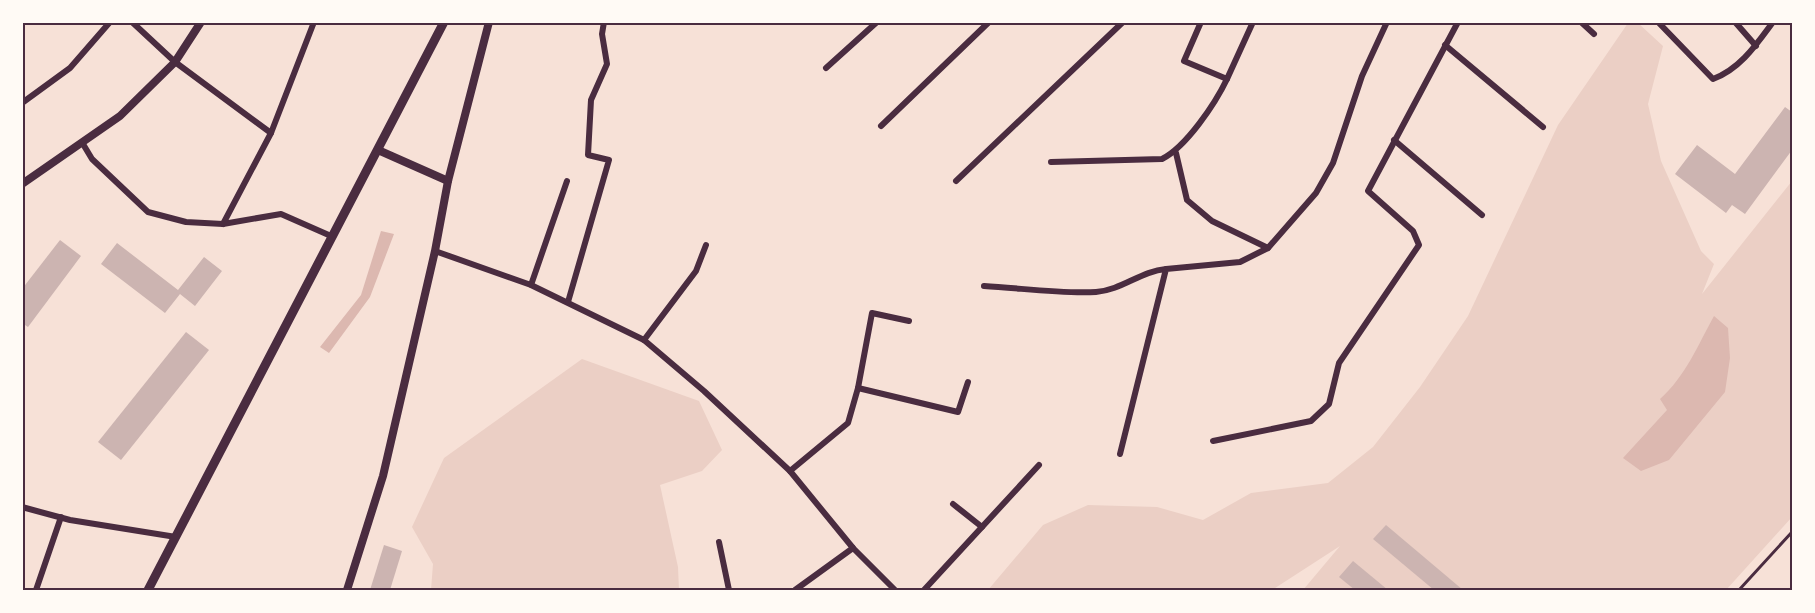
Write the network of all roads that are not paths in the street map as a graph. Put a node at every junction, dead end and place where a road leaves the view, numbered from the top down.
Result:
1 (110, 22) edge
2 (132, 22) edge
3 (201, 22) edge
4 (314, 22) edge
5 (444, 22) edge
6 (489, 22) edge
7 (604, 22) edge
8 (877, 22) edge
9 (989, 22) edge
10 (1123, 22) edge
11 (1201, 22) edge
12 (1253, 22) edge
13 (1387, 22) edge
14 (1458, 22) edge
15 (1581, 22) edge
16 (1658, 22) edge
17 (1735, 22) edge
18 (1773, 22) edge
19 (1594, 34) dead end
20 (1445, 45) junction
21 (1756, 46) junction
22 (175, 62) junction
23 (826, 68) dead end
24 (1227, 79) junction
25 (22, 103) edge
26 (881, 126) dead end
27 (1543, 127) dead end
28 (271, 133) junction
29 (1394, 140) junction
30 (83, 144) junction
31 (378, 150) junction
32 (1176, 153) junction
33 (1051, 162) dead end
34 (448, 181) junction
35 (567, 181) dead end
36 (956, 181) dead end
37 (22, 183) edge
38 (1482, 215) dead end
39 (223, 224) junction
40 (331, 236) junction
41 (706, 245) dead end
42 (1268, 248) junction
43 (435, 251) junction
44 (1166, 269) junction
45 (531, 285) junction
46 (984, 285) dead end
47 (567, 302) junction
48 (909, 321) dead end
49 (644, 340) junction
50 (968, 382) dead end
51 (858, 388) junction
52 (1213, 441) dead end
53 (1120, 454) dead end
54 (1039, 465) dead end
55 (790, 471) junction
56 (953, 504) dead end
57 (22, 507) edge
58 (61, 518) junction
59 (982, 527) junction
60 (1792, 532) edge
61 (176, 537) junction
62 (719, 542) dead end
63 (854, 548) junction
64 (36, 591) edge
65 (148, 591) edge
66 (348, 591) edge
67 (729, 591) edge
68 (795, 591) edge
69 (895, 591) edge
70 (924, 591) edge
71 (1739, 591) edge

1 - 25 street
2 - 22 street
3 - 22 street
4 - 28 street
5 - 31 main road
6 - 34 street
7 - 47 street
8 - 23 street
9 - 26 street
10 - 36 street
11 - 24 street
12 - 24 street
13 - 42 street
14 - 20 street
15 - 19 street
16 - 21 street
17 - 21 street
18 - 21 street
20 - 27 street
20 - 29 street
22 - 28 street
22 - 30 street
24 - 32 street
28 - 39 street
29 - 38 street
29 - 52 street
30 - 37 street
30 - 39 street
31 - 34 street
31 - 40 main road
32 - 33 street
32 - 42 street
34 - 43 street
35 - 45 street
39 - 40 street
40 - 61 main road
41 - 49 street
42 - 44 street
43 - 45 street
43 - 66 street
44 - 46 street
44 - 53 street
45 - 47 street
47 - 49 street
48 - 51 street
49 - 55 street
50 - 51 street
51 - 55 street
54 - 59 street
55 - 63 street
56 - 59 street
57 - 58 street
58 - 61 street
58 - 64 street
59 - 70 street
60 - 71 lane
61 - 65 main road
62 - 67 street
63 - 68 street
63 - 69 street

